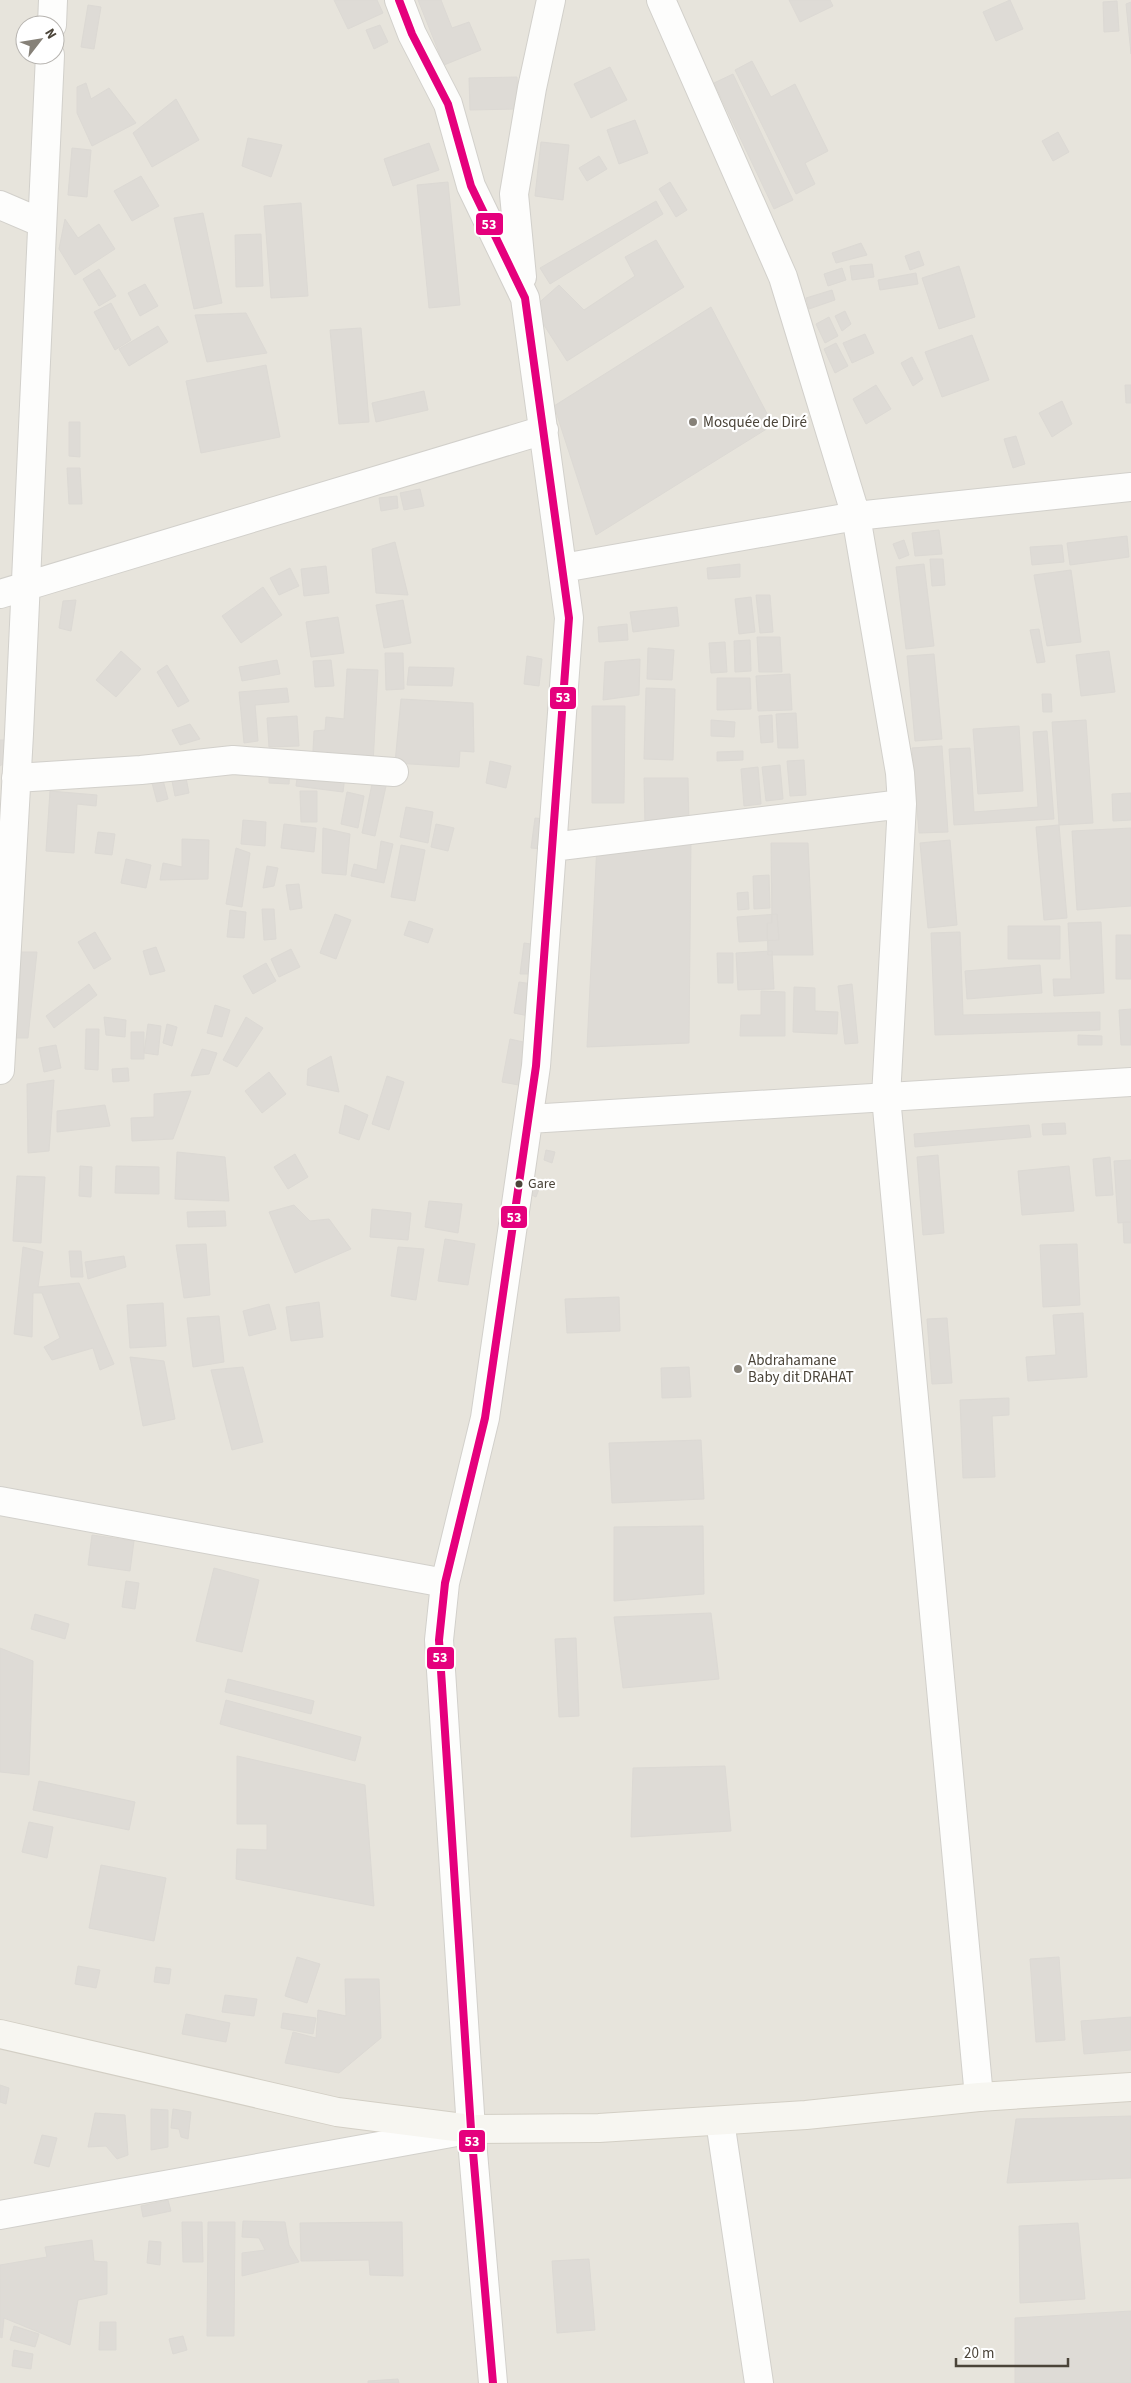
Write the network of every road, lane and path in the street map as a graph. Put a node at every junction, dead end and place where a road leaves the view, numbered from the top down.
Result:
1 (53, 0) edge
2 (399, 0) edge
3 (551, 0) edge
4 (661, 0) edge
5 (52, 15) edge
6 (50, 65) edge
7 (0, 205) edge
8 (42, 223) junction
9 (524, 298) junction
10 (544, 430) junction
11 (1131, 487) edge
12 (856, 516) junction
13 (563, 568) junction
14 (26, 586) junction
15 (0, 594) edge
16 (394, 772) dead end
17 (16, 778) junction
18 (902, 804) junction
19 (552, 846) junction
20 (0, 1070) edge
21 (1131, 1082) edge
22 (886, 1097) junction
23 (528, 1119) junction
24 (0, 1501) edge
25 (445, 1583) junction
26 (0, 2034) edge
27 (1131, 2087) edge
28 (980, 2097) junction
29 (720, 2121) junction
30 (471, 2129) junction
31 (0, 2215) edge
32 (493, 2383) edge
33 (759, 2383) edge

1 - 5 street
2 - 9 street
3 - 9 street
4 - 12 street
6 - 8 street
7 - 8 street
8 - 14 street
9 - 10 street
10 - 13 street
10 - 14 street
11 - 12 street
12 - 13 street
12 - 18 street
13 - 19 street
14 - 15 street
14 - 17 street
16 - 17 street
17 - 20 street
18 - 19 street
18 - 22 street
19 - 23 street
21 - 22 street
22 - 23 street
22 - 28 street
23 - 25 street
24 - 25 street
25 - 30 street
26 - 30 street
27 - 28 street
28 - 29 street
29 - 30 street
29 - 33 street
30 - 31 street
30 - 32 street

